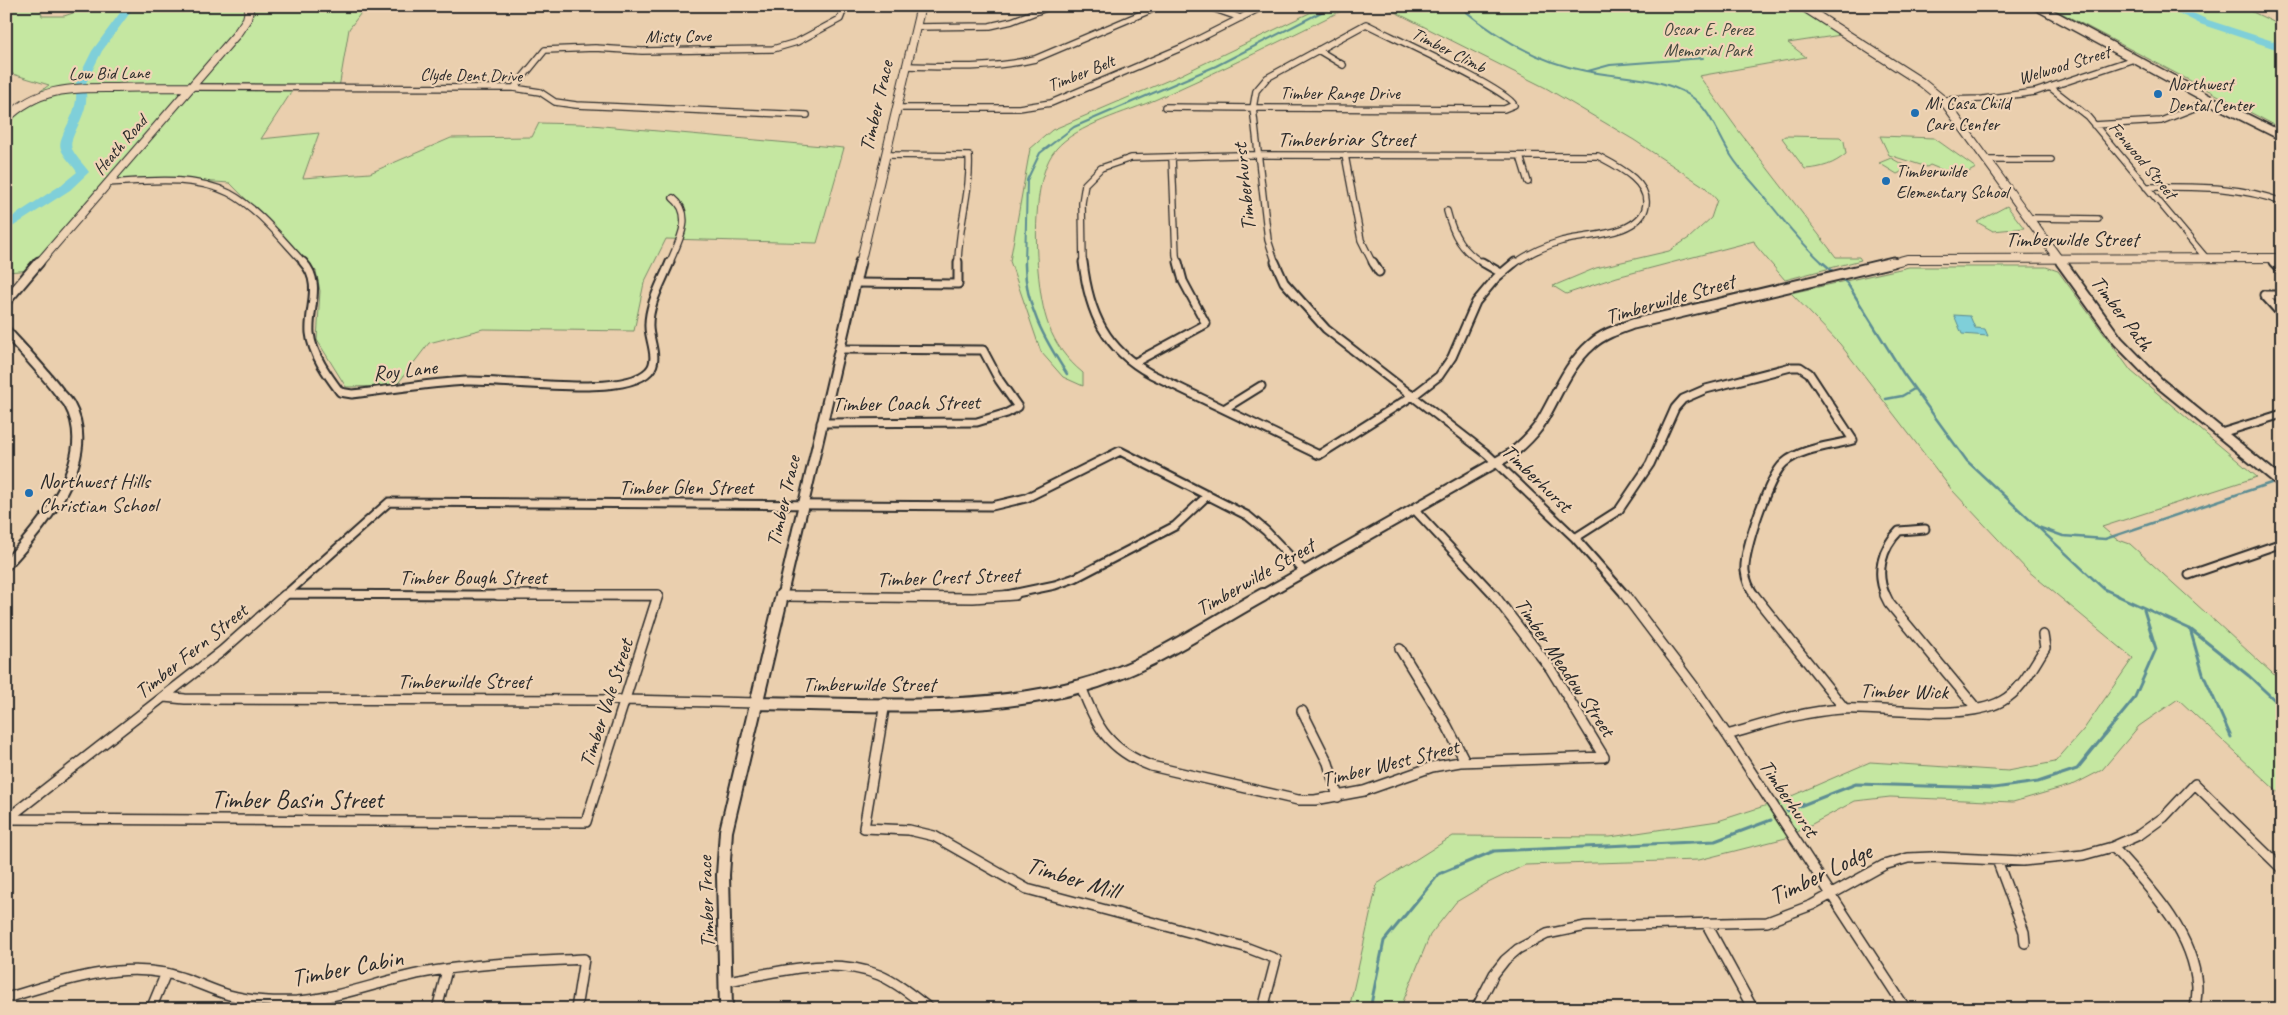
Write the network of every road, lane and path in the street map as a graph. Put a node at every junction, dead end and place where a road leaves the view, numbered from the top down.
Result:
1 (250, 6) edge
2 (845, 6) edge
3 (921, 6) edge
4 (1051, 6) edge
5 (1160, 6) edge
6 (1206, 6) edge
7 (1264, 6) edge
8 (1802, 6) edge
9 (2037, 6) edge
10 (1241, 18) junction
11 (1366, 24) joint
12 (916, 27) junction
13 (1318, 50) junction
14 (2134, 59) junction
15 (1343, 65) dead end
16 (906, 66) junction
17 (191, 87) junction
18 (2050, 87) junction
19 (514, 88) junction
20 (1943, 100) junction
21 (2212, 101) junction
22 (1514, 105) joint
23 (1165, 107) dead end
24 (896, 108) junction
25 (1253, 108) junction
26 (807, 115) dead end
27 (6, 118) edge
28 (2094, 125) junction
29 (2282, 136) edge
30 (885, 155) junction
31 (1259, 155) junction
32 (1345, 156) junction
33 (1520, 156) junction
34 (1172, 157) junction
35 (1987, 160) junction
36 (2051, 160) dead end
37 (1528, 182) dead end
38 (108, 183) junction
39 (2146, 187) junction
40 (673, 198) dead end
41 (2282, 202) edge
42 (1447, 212) dead end
43 (2030, 218) junction
44 (2098, 219) dead end
45 (2059, 258) junction
46 (2206, 258) junction
47 (2282, 258) edge
48 (2271, 259) junction
49 (2282, 270) edge
50 (1379, 272) dead end
51 (1501, 273) junction
52 (855, 283) junction
53 (2282, 295) edge
54 (6, 301) edge
55 (2282, 315) edge
56 (6, 331) edge
57 (839, 349) junction
58 (1134, 364) junction
59 (1261, 386) dead end
60 (1412, 396) junction
61 (1224, 409) junction
62 (2282, 414) edge
63 (822, 423) junction
64 (2220, 433) junction
65 (1496, 463) junction
66 (2282, 483) edge
67 (1208, 495) junction
68 (389, 502) joint
69 (803, 505) junction
70 (1414, 510) junction
71 (1925, 529) dead end
72 (1575, 538) junction
73 (2282, 543) edge
74 (6, 565) edge
75 (1304, 571) junction
76 (2189, 575) dead end
77 (287, 594) junction
78 (658, 595) joint
79 (781, 596) junction
80 (2043, 635) dead end
81 (1400, 649) dead end
82 (1081, 686) junction
83 (164, 696) junction
84 (625, 700) junction
85 (757, 703) junction
86 (885, 704) junction
87 (1844, 708) junction
88 (1976, 708) junction
89 (1302, 710) dead end
90 (1726, 735) junction
91 (1604, 757) joint
92 (1465, 761) junction
93 (1338, 797) junction
94 (7, 819) edge
95 (586, 822) joint
96 (2113, 847) junction
97 (1997, 860) junction
98 (2282, 869) edge
99 (1832, 894) junction
100 (1706, 923) junction
101 (2025, 943) dead end
102 (447, 970) junction
103 (166, 973) junction
104 (728, 981) junction
105 (6, 998) edge
106 (295, 1005) edge
107 (151, 1009) edge
108 (437, 1009) edge
109 (576, 1009) edge
110 (726, 1009) edge
111 (930, 1009) edge
112 (1263, 1009) edge
113 (1476, 1009) edge
114 (1753, 1009) edge
115 (1906, 1009) edge
116 (2195, 1009) edge

1 - 17 street, Heath Road
2 - 19 street, Misty Cove
3 - 12 street, Timber Trace
4 - 12 street
5 - 16 street
6 - 10 street
7 - 10 street, Timber Belt
8 - 20 street, Timber Path
9 - 14 main road
10 - 24 street, Timber Belt
11 - 13 street, Timberhurst
11 - 22 street, Timber Climb
12 - 16 street, Timber Trace
13 - 15 street
13 - 25 street, Timberhurst
14 - 18 street, Welwood Street
14 - 21 main road
16 - 24 street, Timber Trace
17 - 19 street, Clyde Dent Drive
17 - 27 street, Low Bid Lane
17 - 38 street, Heath Road
18 - 20 street, Welwood Street
18 - 28 street, Fenwood Street
19 - 26 street, Clyde Dent Drive
20 - 35 street, Timber Path
21 - 28 street
21 - 29 main road
22 - 25 street, Timber Range Drive
23 - 25 street, Timber Range Drive
24 - 30 street, Timber Trace
25 - 31 street, Timberhurst
28 - 39 street, Fenwood Street
30 - 52 street, Timber Trace
30 - 52 street
31 - 32 street, Timberbriar Street
31 - 34 street, Timberbriar Street
31 - 60 street, Timberhurst
32 - 33 street, Timberbriar Street
32 - 50 street
33 - 37 street
33 - 51 street, Timberbriar Street
34 - 58 street
34 - 58 street, Timberbriar Street
35 - 36 street
35 - 43 street, Timber Path
38 - 40 street, Roy Lane
38 - 54 street, Heath Road
39 - 41 street
39 - 46 street, Fenwood Street
42 - 51 street
43 - 44 street
43 - 45 street, Timber Path
45 - 46 street, Timberwilde Street
45 - 64 street, Timber Path
45 - 65 street, Timberwilde Street
46 - 48 street, Timberwilde Street
47 - 48 street, Timberwilde Street
48 - 49 street
51 - 60 street
52 - 57 street, Timber Trace
53 - 55 street
56 - 74 street
57 - 63 street, Timber Trace
57 - 63 street, Timber Coach Street
58 - 61 street, Timberbriar Street
59 - 61 street
60 - 61 street, Timberbriar Street
60 - 65 street, Timberhurst
62 - 64 street
63 - 69 street, Timber Trace
64 - 66 street, Timber Path
65 - 70 street, Timberwilde Street
65 - 72 street, Timberhurst
67 - 69 street, Timber Glen Street
67 - 75 street
67 - 79 street, Timber Crest Street
68 - 69 street, Timber Glen Street
68 - 77 street, Timber Fern Street
69 - 79 street, Timber Trace
70 - 75 street, Timberwilde Street
70 - 91 street, Timber Meadow Street
71 - 88 street
72 - 87 street
72 - 90 street, Timberhurst
73 - 76 street
75 - 82 street, Timberwilde Street
77 - 78 street, Timber Bough Street
77 - 83 street, Timber Fern Street
78 - 84 street, Timber Vale Street
79 - 85 street, Timber Trace
80 - 88 street, Timber Wick
81 - 92 street
82 - 86 street, Timberwilde Street
82 - 93 street, Timber West Street
83 - 84 street, Timberwilde Street
83 - 94 street, Timber Fern Street
84 - 85 street, Timberwilde Street
84 - 95 street, Timber Vale Street
85 - 86 street, Timberwilde Street
85 - 104 street, Timber Trace
86 - 112 street, Timber Mill
87 - 88 street, Timber Wick
87 - 90 street, Timber Wick
89 - 93 street
90 - 99 street, Timberhurst
91 - 92 street, Timber West Street
92 - 93 street, Timber West Street
94 - 95 street, Timber Basin Street
96 - 97 street, Timber Lodge
96 - 98 street, Timber Lodge
96 - 116 street
97 - 99 street, Timber Lodge
97 - 101 street
99 - 100 street, Timber Lodge
99 - 115 street, Timberhurst
100 - 113 street, Timber Lodge
100 - 114 street
102 - 106 street, Timber Cabin
102 - 108 street
102 - 109 street, Timber Cabin
103 - 105 street, Timber Cabin
103 - 106 street, Timber Cabin
103 - 107 street
104 - 110 street, Timber Trace
104 - 111 street

